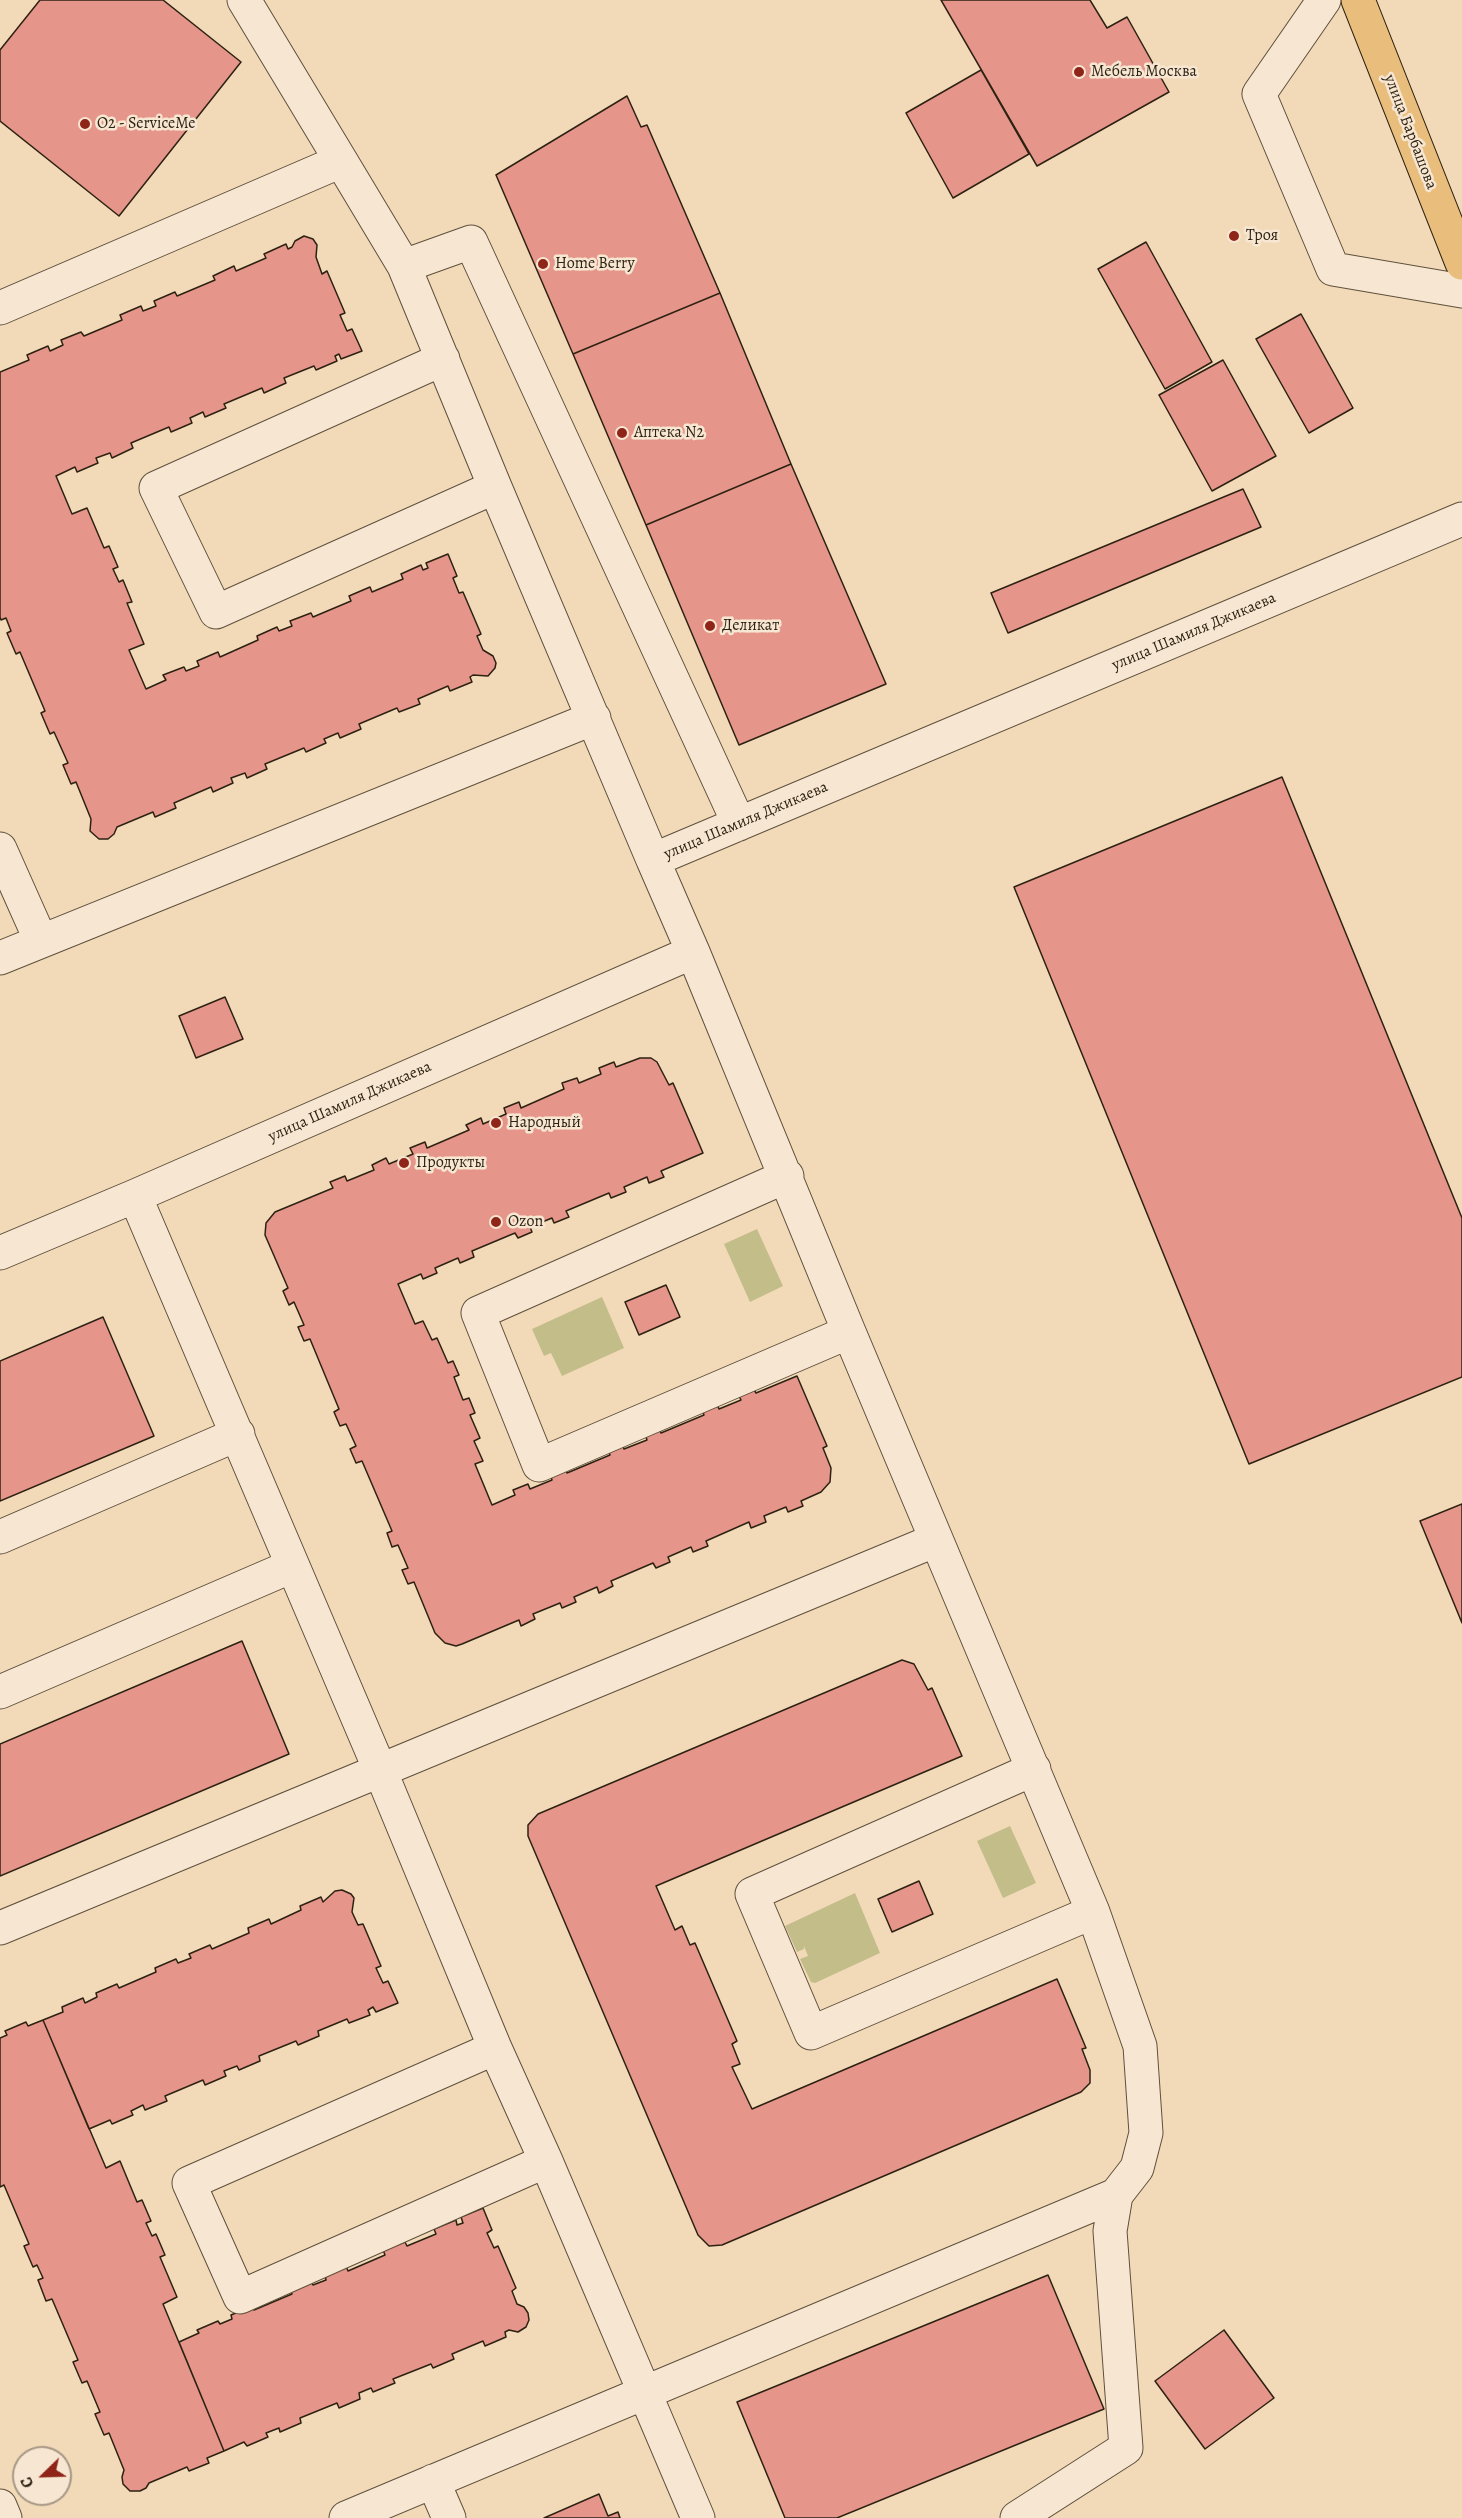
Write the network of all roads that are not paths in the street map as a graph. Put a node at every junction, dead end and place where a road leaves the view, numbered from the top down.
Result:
1 (244, 0) edge
2 (1324, 0) edge
3 (1359, 0) edge
4 (341, 161) junction
5 (1462, 263) edge
6 (404, 266) junction
7 (1462, 291) edge
8 (0, 308) edge
9 (443, 359) junction
10 (495, 487) junction
11 (1462, 519) edge
12 (594, 718) junction
13 (739, 824) junction
14 (0, 849) edge
15 (653, 860) junction
16 (41, 940) junction
17 (693, 952) junction
18 (0, 958) edge
19 (787, 1176) junction
20 (135, 1196) junction
21 (0, 1253) edge
22 (849, 1332) junction
23 (238, 1434) junction
24 (0, 1537) edge
25 (936, 1540) junction
26 (292, 1566) junction
27 (0, 1692) edge
28 (1034, 1769) junction
29 (380, 1770) junction
30 (1093, 1912) junction
31 (0, 1928) edge
32 (495, 2048) junction
33 (546, 2161) junction
34 (1116, 2195) junction
35 (644, 2391) junction
36 (433, 2481) junction
37 (0, 2506) edge
38 (5, 2518) edge
39 (346, 2518) edge
40 (449, 2518) edge
41 (698, 2518) edge
42 (1017, 2518) edge

1 - 4 street
2 - 7 street
3 - 5 main road, улица Барбашова
4 - 6 street
4 - 8 street
6 - 9 street
6 - 13 street
9 - 10 street
9 - 10 street
10 - 12 street
11 - 13 street, улица Шамиля Джикаева
12 - 15 street
12 - 16 street
13 - 15 street, улица Шамиля Джикаева
14 - 16 street
15 - 17 street, улица Шамиля Джикаева
16 - 18 street
17 - 19 street
17 - 20 street, улица Шамиля Джикаева
19 - 22 street
19 - 22 street
20 - 21 street, улица Шамиля Джикаева
20 - 23 street
22 - 25 street
23 - 24 street
23 - 26 street
25 - 28 street
25 - 29 street
26 - 27 street
26 - 29 street
28 - 30 street
28 - 30 street
29 - 31 street
29 - 32 street
30 - 34 street
32 - 33 street
32 - 33 street
33 - 35 street
34 - 35 street
34 - 42 street
35 - 36 street
35 - 41 street
36 - 39 street
36 - 40 street
37 - 38 street

